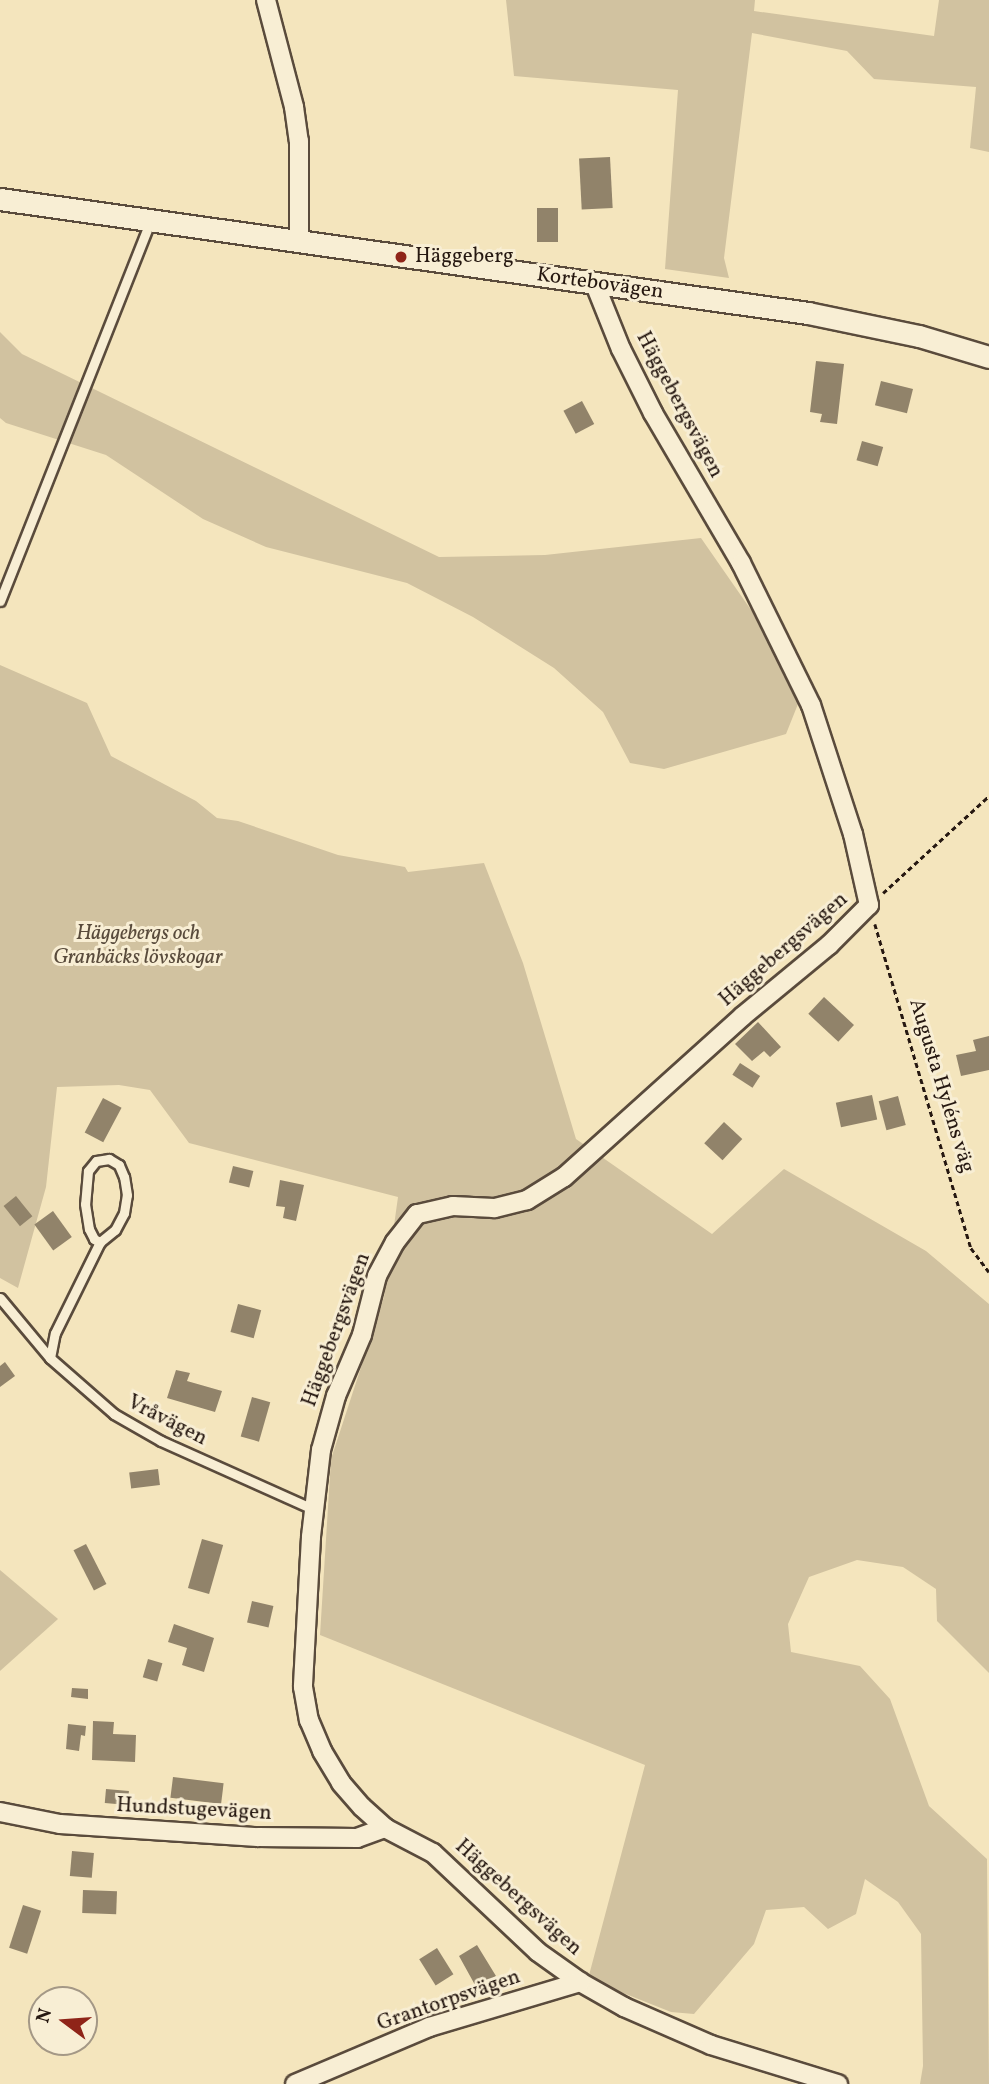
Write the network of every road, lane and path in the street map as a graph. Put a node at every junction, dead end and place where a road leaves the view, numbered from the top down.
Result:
1 (267, 0) edge
2 (0, 199) edge
3 (151, 220) junction
4 (299, 240) junction
5 (594, 282) junction
6 (989, 356) edge
7 (0, 601) edge
8 (989, 796) edge
9 (869, 905) junction
10 (100, 1242) junction
11 (989, 1272) edge
12 (0, 1298) edge
13 (4, 1308) edge
14 (50, 1358) junction
15 (313, 1509) junction
16 (0, 1812) edge
17 (385, 1828) junction
18 (580, 1982) junction
19 (295, 2084) edge
20 (838, 2084) edge

1 - 4 street
2 - 3 street, Kortebovägen
3 - 4 street, Kortebovägen
3 - 7 lane
4 - 5 street, Kortebovägen
5 - 6 street, Kortebovägen
5 - 9 street, Häggebergsvägen
8 - 9 path
9 - 11 path, Augusta Hyléns väg
9 - 15 street, Häggebergsvägen
10 - 10 lane
10 - 14 lane
12 - 13 lane, Vråvägen
13 - 14 lane, Vråvägen
14 - 15 lane, Vråvägen
15 - 17 street, Häggebergsvägen
16 - 17 street, Hundstugevägen
17 - 18 street, Häggebergsvägen
18 - 19 street, Grantorpsvägen
18 - 20 street, Häggebergsvägen

